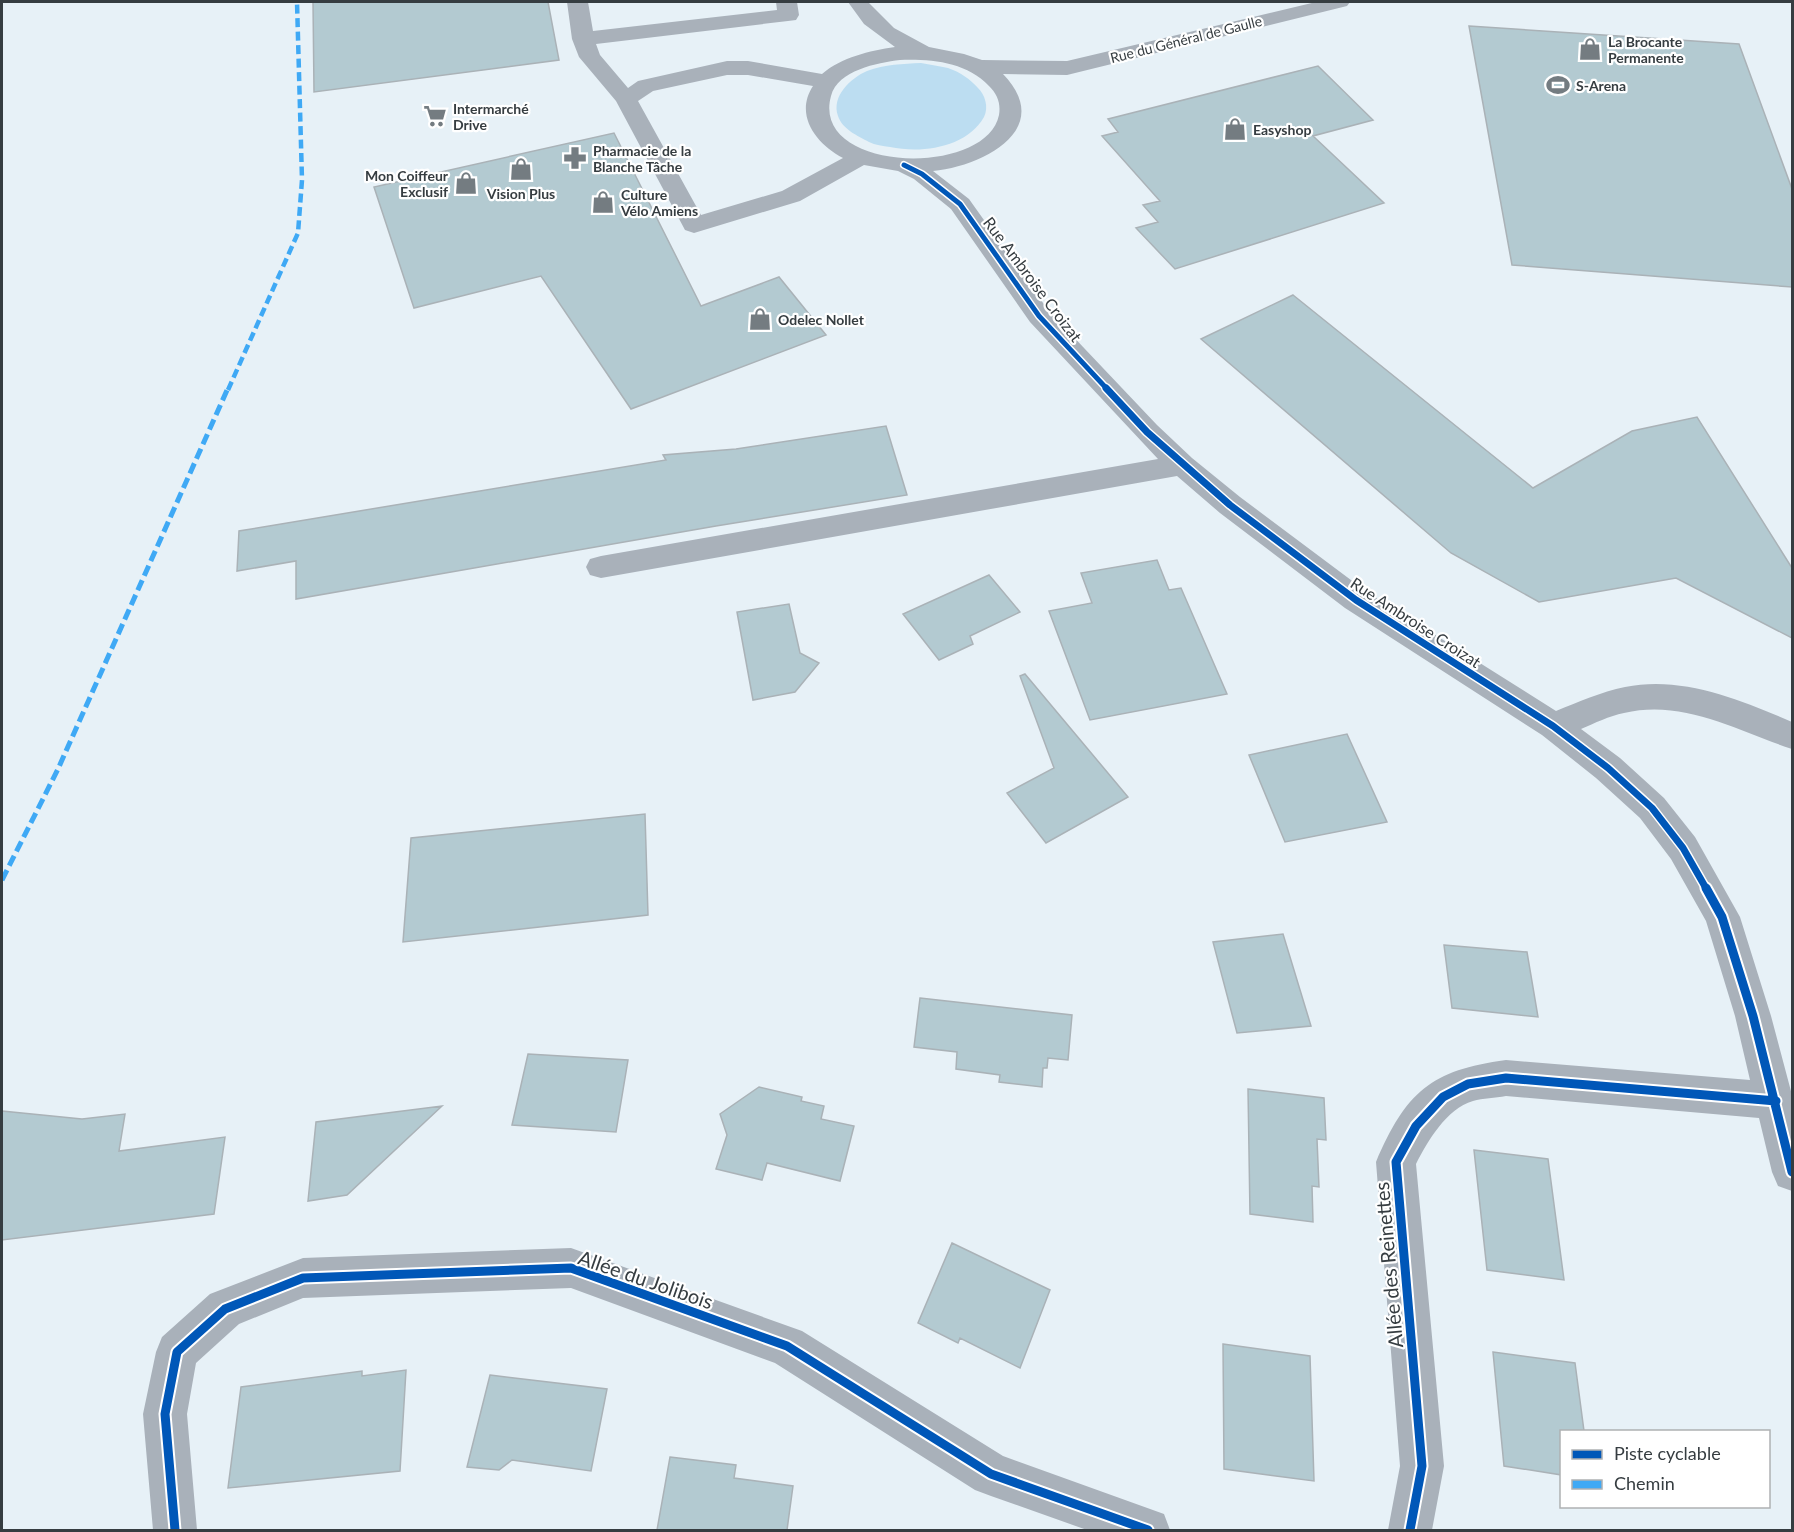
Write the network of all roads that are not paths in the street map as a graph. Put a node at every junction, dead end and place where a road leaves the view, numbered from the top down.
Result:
1 (578, 2) edge
2 (786, 2) edge
3 (1340, 2) edge
4 (864, 10) edge
5 (583, 39) junction
6 (924, 53) junction
7 (855, 64) junction
8 (980, 67) junction
9 (1067, 68) junction
10 (827, 82) junction
11 (626, 99) junction
12 (1012, 108) junction
13 (978, 152) junction
14 (861, 157) junction
15 (904, 165) junction
16 (960, 204) junction
17 (1182, 465) junction
18 (601, 567) dead end
19 (1553, 726) junction
20 (1792, 736) edge
21 (1776, 1101) junction
22 (1792, 1172) edge
23 (175, 1530) edge
24 (1148, 1530) edge
25 (1410, 1530) edge

1 - 5 street
2 - 5 street
3 - 9 street, Rue du Général de Gaulle
4 - 6 street
4 - 7 street
5 - 11 street
6 - 7 street
6 - 8 street
7 - 10 street
8 - 9 street, Rue du Général de Gaulle
8 - 12 street
9 - 12 street, Rue du Général de Gaulle
10 - 11 street
10 - 14 street
11 - 14 street
12 - 13 street
13 - 15 street
13 - 16 street
14 - 15 street
15 - 16 street, Rue Ambroise Croizat
16 - 17 street, Rue Ambroise Croizat
17 - 18 street
17 - 19 street, Rue Ambroise Croizat
19 - 20 street
19 - 21 street, Rue Ambroise Croizat
21 - 22 street, Rue Ambroise Croizat
21 - 25 street, Allée des Reinettes
23 - 24 street, Allée du Jolibois

